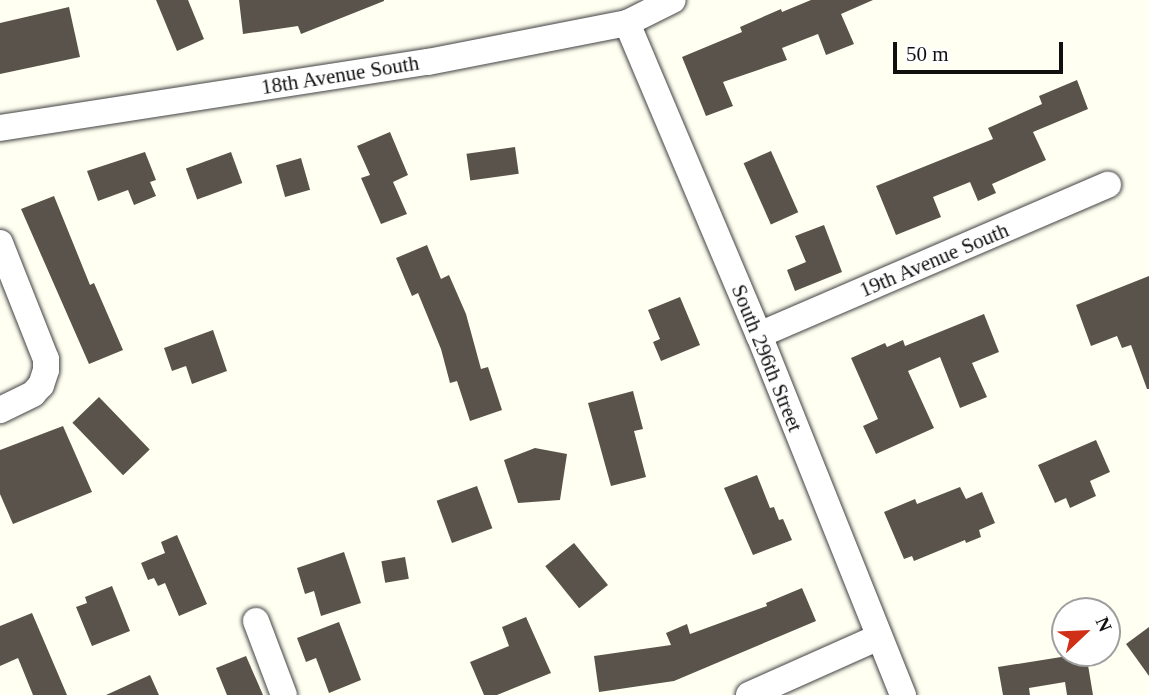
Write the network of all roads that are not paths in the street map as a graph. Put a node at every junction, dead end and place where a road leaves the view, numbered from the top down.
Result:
1 (673, 0) edge
2 (627, 23) junction
3 (0, 128) edge
4 (1108, 185) dead end
5 (0, 243) edge
6 (759, 335) junction
7 (0, 410) edge
8 (256, 621) dead end
9 (879, 637) junction
10 (284, 695) edge
11 (749, 695) edge
12 (903, 695) edge

1 - 2 street, 18th Avenue South
2 - 3 street, 18th Avenue South
2 - 6 street, South 296th Street
4 - 6 street, 19th Avenue South
5 - 7 street
6 - 9 street, South 296th Street
8 - 10 street
9 - 11 street
9 - 12 street, South 296th Street

